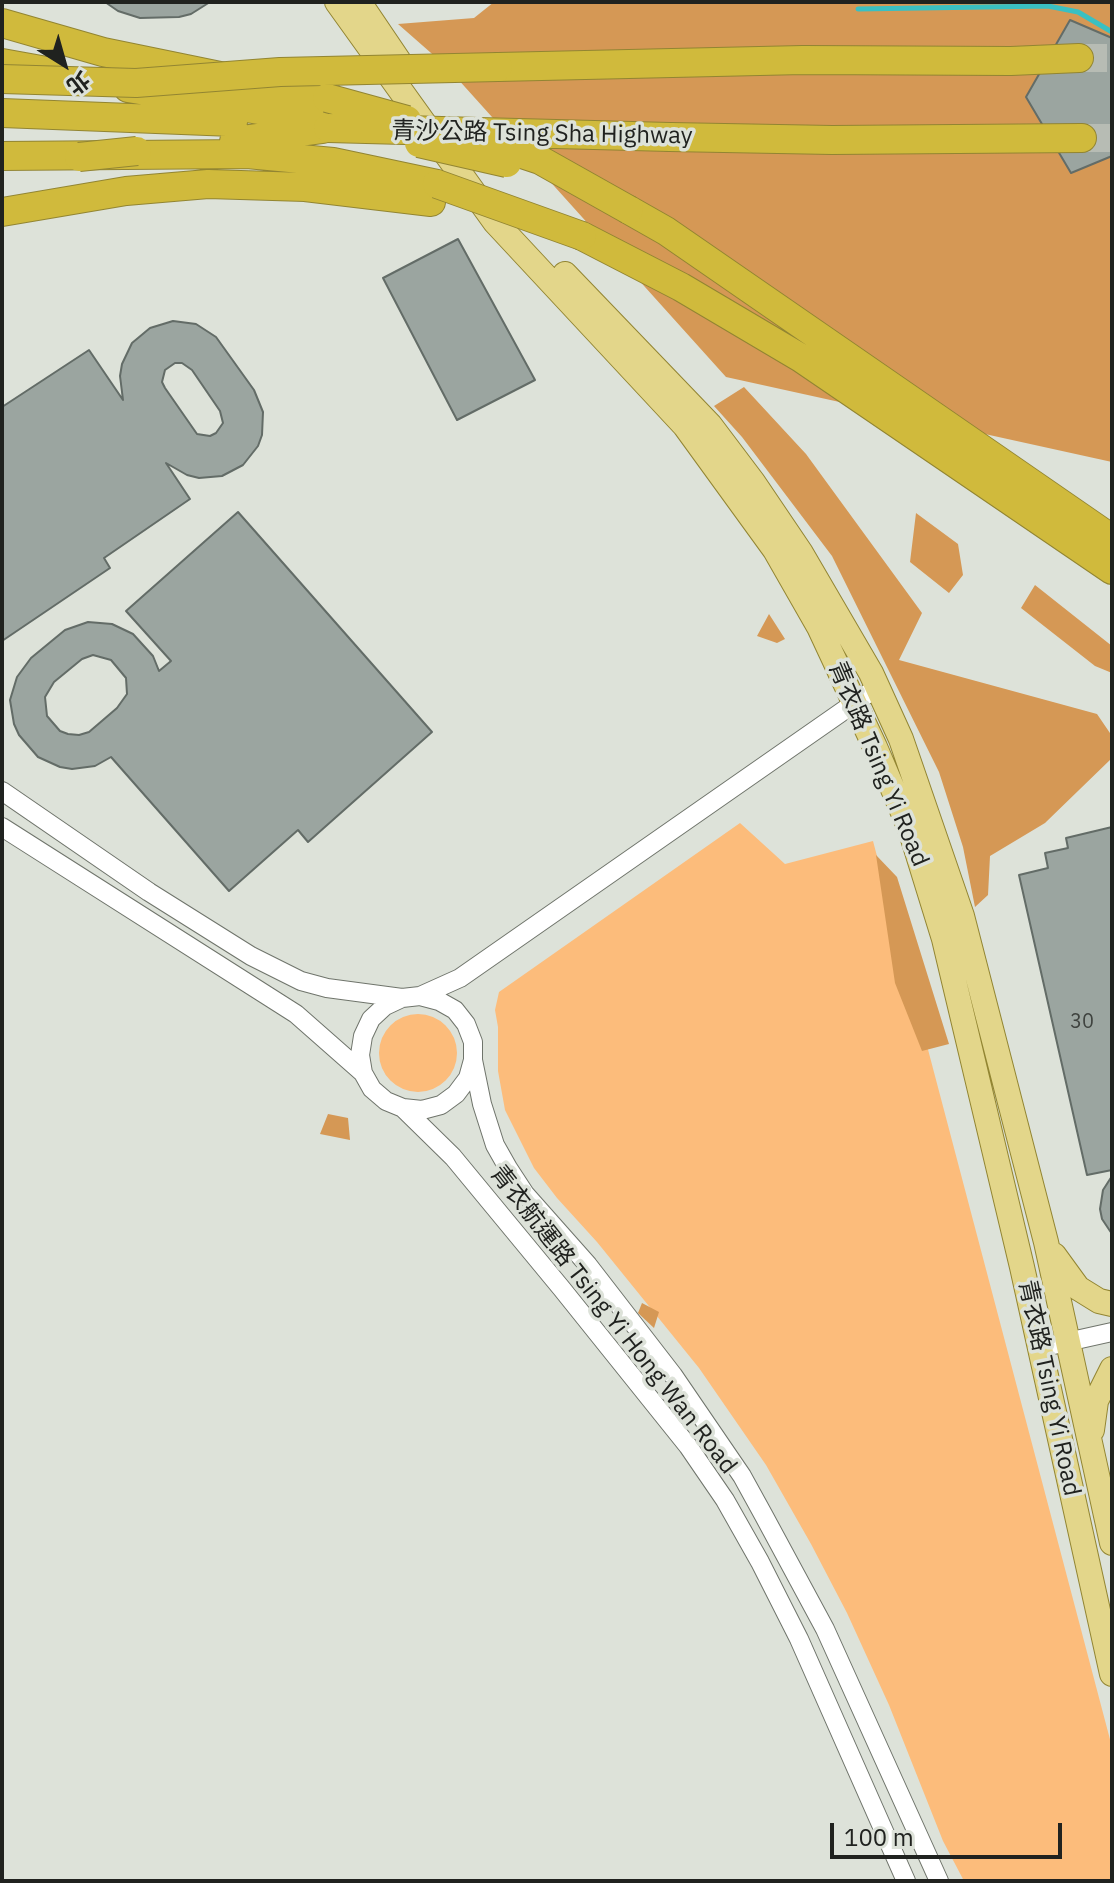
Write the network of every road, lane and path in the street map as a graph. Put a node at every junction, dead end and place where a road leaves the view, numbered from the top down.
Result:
1 (337, 2) edge
2 (359, 2) edge
3 (2, 10) edge
4 (2, 23) edge
5 (1079, 58) tunnel mouth
6 (2, 63) edge
7 (280, 72) junction
8 (2, 79) edge
9 (2, 113) edge
10 (328, 128) junction
11 (1082, 138) tunnel mouth
12 (2, 156) edge
13 (2, 169) edge
14 (629, 210) junction
15 (2, 212) edge
16 (582, 236) junction
17 (1060, 519) junction
18 (1112, 539) edge
19 (1112, 570) edge
20 (876, 688) junction
21 (854, 702) junction
22 (2, 791) edge
23 (2, 827) edge
24 (460, 978) junction
25 (411, 997) junction
26 (455, 1010) junction
27 (473, 1060) junction
28 (363, 1073) junction
29 (403, 1108) junction
30 (1046, 1242) junction
31 (1112, 1304) edge
32 (1112, 1332) edge
33 (1067, 1343) junction
34 (1040, 1348) junction
35 (1112, 1369) edge
36 (1090, 1446) junction
37 (1112, 1543) edge
38 (1112, 1674) edge
39 (906, 1881) edge
40 (939, 1881) edge

1 - 21 main road, 青衣路 Tsing Yi Road
2 - 20 main road, 青衣路 Tsing Yi Road
3 - 7 highway, bridge
4 - 14 highway, bridge
5 - 7 highway, bridge
6 - 14 highway, bridge
7 - 8 highway, bridge
9 - 10 highway, 青沙公路 Tsing Sha Highway
10 - 11 highway, 青沙公路 Tsing Sha Highway, bridge
10 - 13 highway, bridge
12 - 16 highway, bridge
14 - 17 highway
15 - 16 highway, bridge
16 - 17 highway
17 - 18 highway
17 - 19 highway
20 - 21 street
20 - 30 main road, 青衣路 Tsing Yi Road
21 - 24 street
21 - 34 main road, 青衣路 Tsing Yi Road
22 - 25 street
23 - 28 street
24 - 25 street
24 - 26 street
25 - 26 street
25 - 28 street
26 - 27 street
27 - 29 street
27 - 40 street, 青衣航運路 Tsing Yi Hong Wan Road
28 - 29 street
29 - 39 street, 青衣航運路 Tsing Yi Hong Wan Road
30 - 31 main road
30 - 33 main road, 青衣路 Tsing Yi Road
32 - 33 street
33 - 34 street
33 - 36 main road, 青衣路 Tsing Yi Road
34 - 38 main road, 青衣路 Tsing Yi Road
35 - 36 main road
36 - 37 main road, 青衣路 Tsing Yi Road

